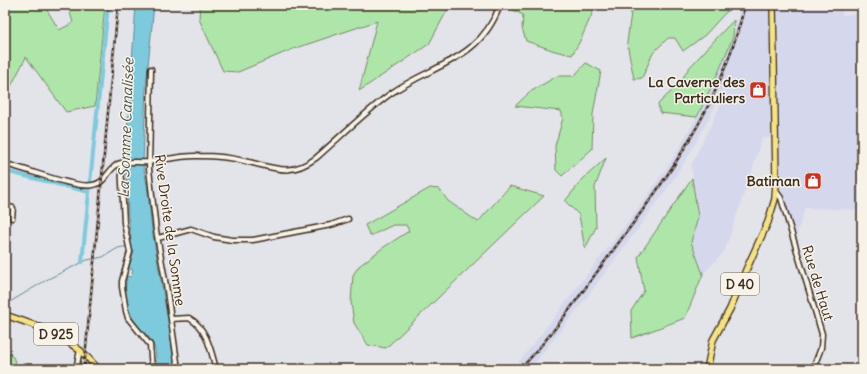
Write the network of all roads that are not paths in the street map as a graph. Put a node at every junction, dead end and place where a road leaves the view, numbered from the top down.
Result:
1 (500, 5) edge
2 (773, 5) edge
3 (151, 69) dead end
4 (148, 162) junction
5 (123, 163) junction
6 (5, 164) edge
7 (776, 191) junction
8 (775, 198) junction
9 (782, 202) junction
10 (5, 206) edge
11 (12, 218) dead end
12 (348, 219) dead end
13 (158, 238) junction
14 (5, 315) edge
15 (171, 319) junction
16 (80, 350) junction
17 (76, 369) edge
18 (98, 369) edge
19 (152, 369) edge
20 (178, 369) edge
21 (216, 369) edge
22 (707, 369) edge
23 (813, 369) edge

1 - 4 street
2 - 7 main road, D 40
3 - 4 street, Rive Droite de la Somme
4 - 5 street
4 - 13 street, Rive Droite de la Somme
5 - 6 street
5 - 19 street
7 - 8 main road, D 40
7 - 9 street, Rue de Haut
8 - 9 street
8 - 22 main road, D 40
9 - 23 street, Rue de Haut
10 - 11 street
12 - 13 street
13 - 15 street, Rive Droite de la Somme
14 - 16 main road, D 925
15 - 20 street, Rive Droite de la Somme
15 - 21 street
16 - 17 street
16 - 18 main road, D 925

